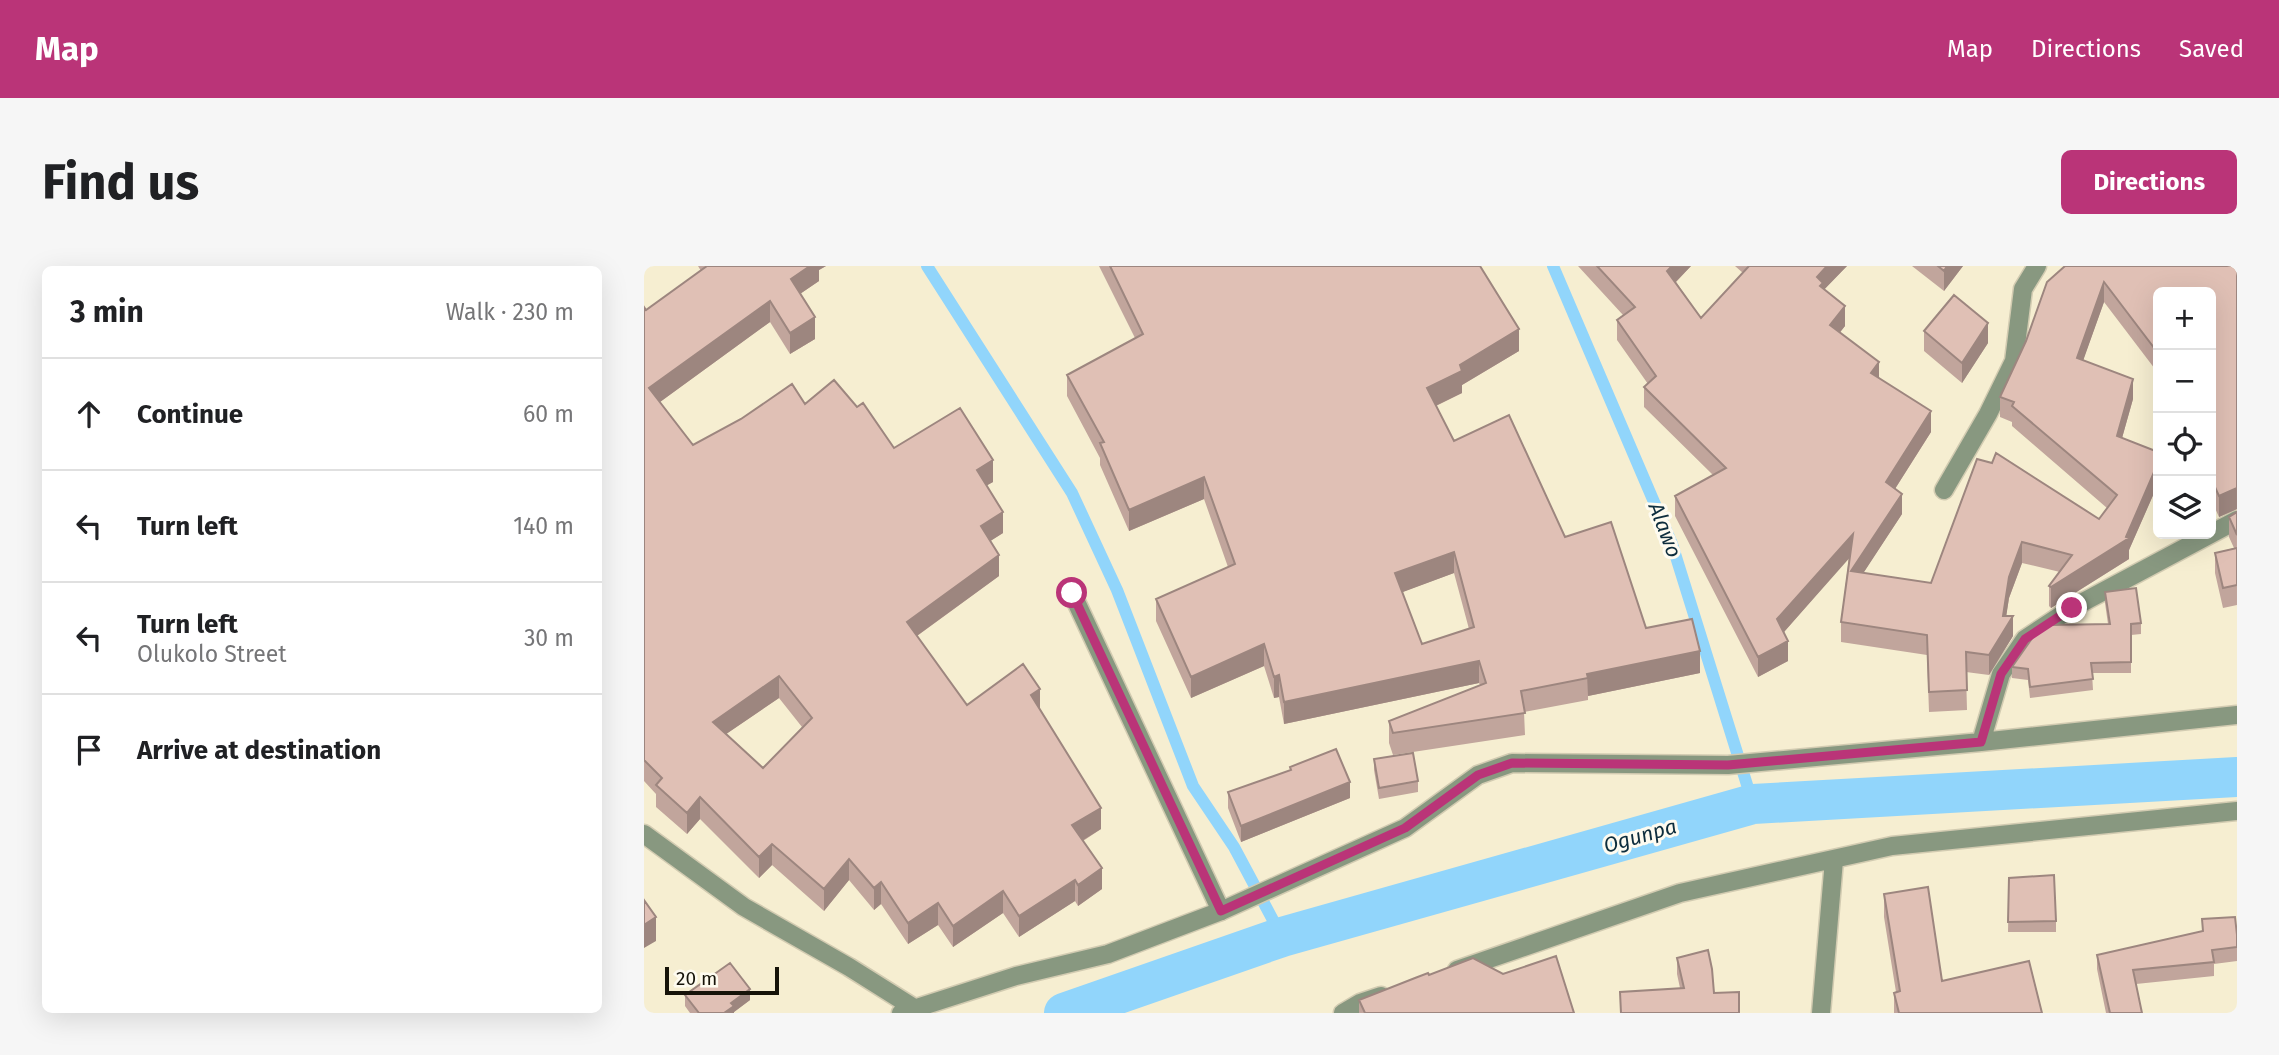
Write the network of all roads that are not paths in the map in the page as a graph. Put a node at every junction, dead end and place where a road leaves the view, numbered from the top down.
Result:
1 (2037, 266) edge
2 (1944, 490) dead end
3 (2237, 520) edge
4 (1072, 593) dead end
5 (2237, 715) edge
6 (1981, 742) junction
7 (2237, 811) edge
8 (644, 834) edge
9 (1834, 860) junction
10 (1221, 911) junction
11 (1435, 977) edge
12 (1398, 990) edge
13 (913, 1011) edge
14 (1343, 1013) edge
15 (1821, 1013) edge

1 - 2 street
3 - 6 street
4 - 10 street
5 - 6 street
6 - 10 street
7 - 9 street
8 - 13 street
9 - 11 street
9 - 15 street
10 - 13 street
12 - 14 street

